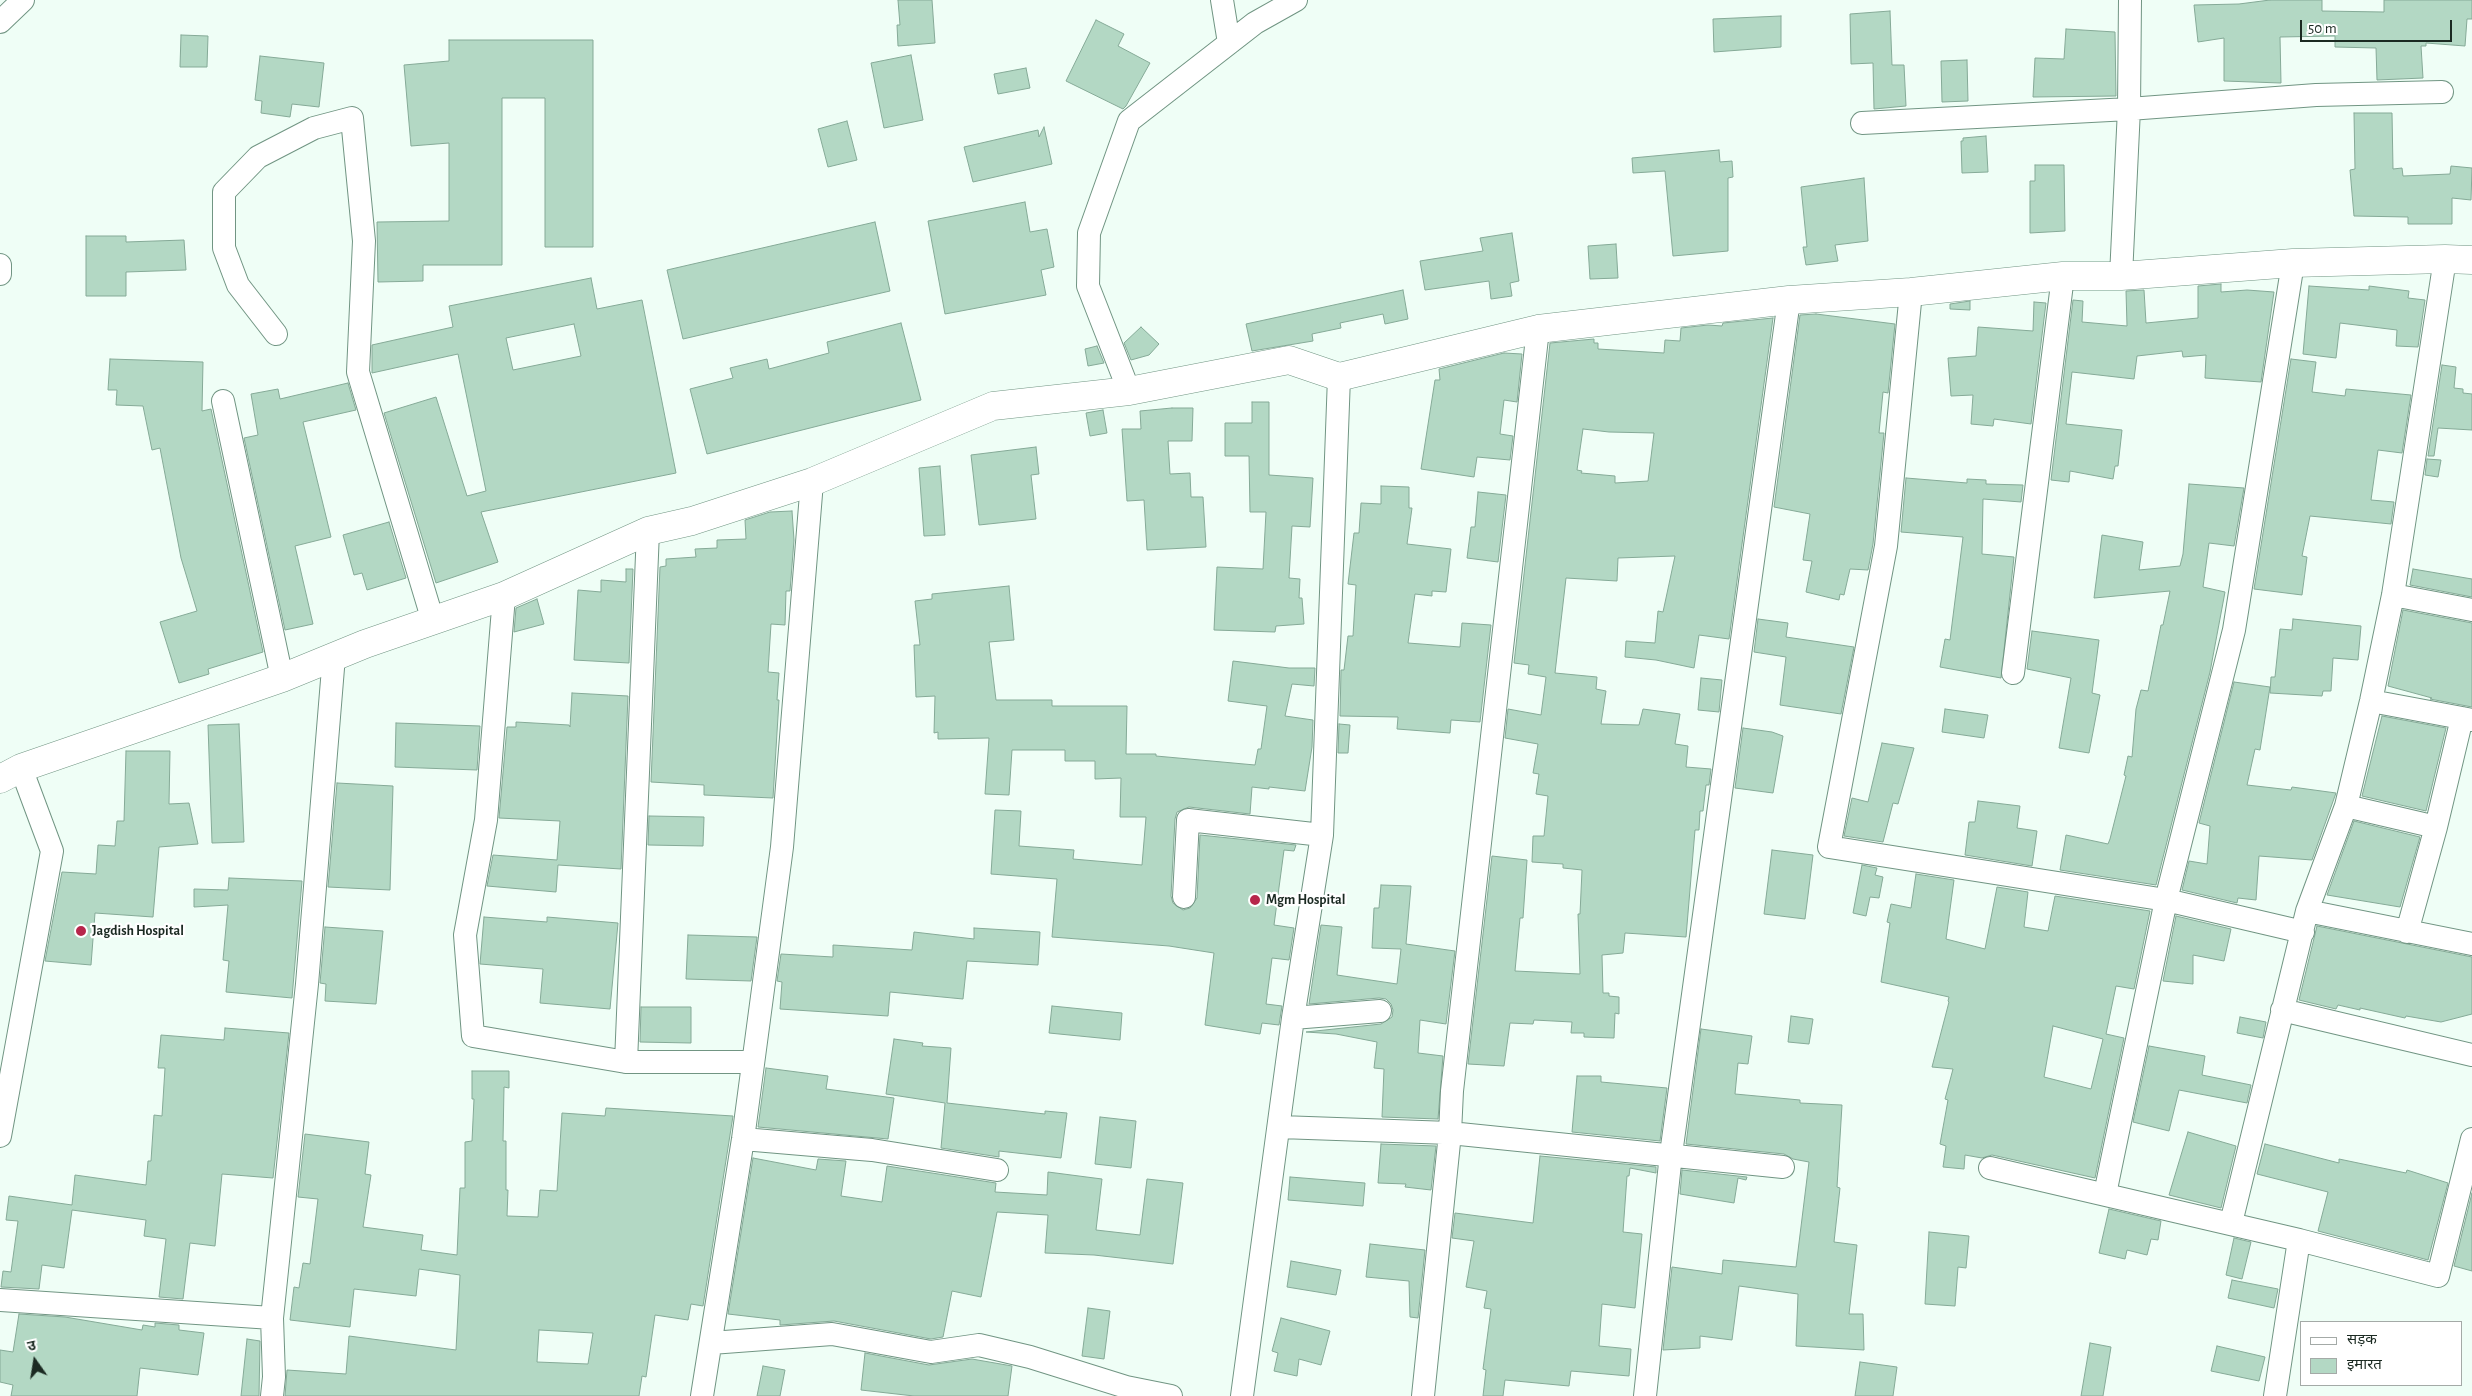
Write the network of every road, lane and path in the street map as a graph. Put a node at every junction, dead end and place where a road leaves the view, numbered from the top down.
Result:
1 (22, 0) edge
2 (1222, 0) edge
3 (1296, 0) edge
4 (2130, 0) edge
5 (0, 22) edge
6 (1229, 43) junction
7 (2442, 92) dead end
8 (2129, 109) junction
9 (1862, 123) dead end
10 (2445, 259) junction
11 (2472, 260) edge
12 (2293, 263) junction
13 (0, 265) edge
14 (0, 274) edge
15 (2063, 276) junction
16 (2121, 276) junction
17 (1911, 292) junction
18 (1789, 300) junction
19 (1538, 329) junction
20 (276, 334) dead end
21 (1339, 376) junction
22 (1129, 391) junction
23 (223, 401) dead end
24 (812, 482) junction
25 (648, 531) junction
26 (2393, 595) junction
27 (504, 596) junction
28 (2472, 610) edge
29 (433, 621) junction
30 (334, 656) junction
31 (2013, 673) dead end
32 (282, 678) junction
33 (2372, 701) junction
34 (2467, 719) edge
35 (10, 773) edge
36 (2346, 806) junction
37 (2436, 827) junction
38 (1322, 835) junction
39 (1184, 897) dead end
40 (2166, 900) junction
41 (2305, 922) junction
42 (2408, 932) junction
43 (2472, 944) edge
44 (2282, 1010) junction
45 (1380, 1011) dead end
46 (1293, 1018) junction
47 (2472, 1055) edge
48 (626, 1062) junction
49 (752, 1062) junction
50 (1280, 1127) junction
51 (1450, 1132) junction
52 (0, 1136) edge
53 (743, 1139) junction
54 (2472, 1139) edge
55 (1671, 1154) junction
56 (1783, 1167) dead end
57 (1990, 1168) dead end
58 (997, 1170) dead end
59 (2105, 1194) junction
60 (2231, 1224) junction
61 (2299, 1240) junction
62 (0, 1300) edge
63 (272, 1318) junction
64 (711, 1343) junction
65 (272, 1396) edge
66 (702, 1396) edge
67 (1171, 1396) edge
68 (1242, 1396) edge
69 (1422, 1396) edge
70 (1645, 1396) edge
71 (2275, 1396) edge

1 - 5 street
2 - 6 street
3 - 6 street
4 - 8 street
6 - 22 street
7 - 8 street
8 - 9 street
8 - 16 street
10 - 11 street
10 - 12 street
10 - 26 street
12 - 16 street
12 - 40 street
13 - 14 street
15 - 16 street
15 - 17 street
15 - 31 street
17 - 18 street
17 - 40 street
18 - 19 street
18 - 55 street
19 - 21 street
19 - 51 street
20 - 29 street
21 - 22 street
21 - 38 street
22 - 24 street
23 - 32 street
24 - 25 street
24 - 49 street
25 - 27 street
25 - 48 street
26 - 28 street
26 - 33 street
27 - 29 street
27 - 48 street
29 - 30 street
30 - 32 street
30 - 63 street
32 - 35 street
33 - 34 street
33 - 36 street
34 - 37 street
35 - 52 street
36 - 37 street
36 - 41 street
37 - 42 street
38 - 39 street
38 - 46 street
40 - 41 street
40 - 59 street
41 - 42 street
41 - 44 street
42 - 43 street
44 - 47 street
44 - 60 street
45 - 46 street
46 - 50 street
48 - 49 street
49 - 53 street
50 - 51 street
50 - 68 street
51 - 55 street
51 - 69 street
53 - 58 street
53 - 64 street
54 - 61 street
55 - 56 street
55 - 70 street
57 - 59 street
59 - 60 street
60 - 61 street
61 - 71 street
62 - 63 street
63 - 65 street
64 - 66 street
64 - 67 street

